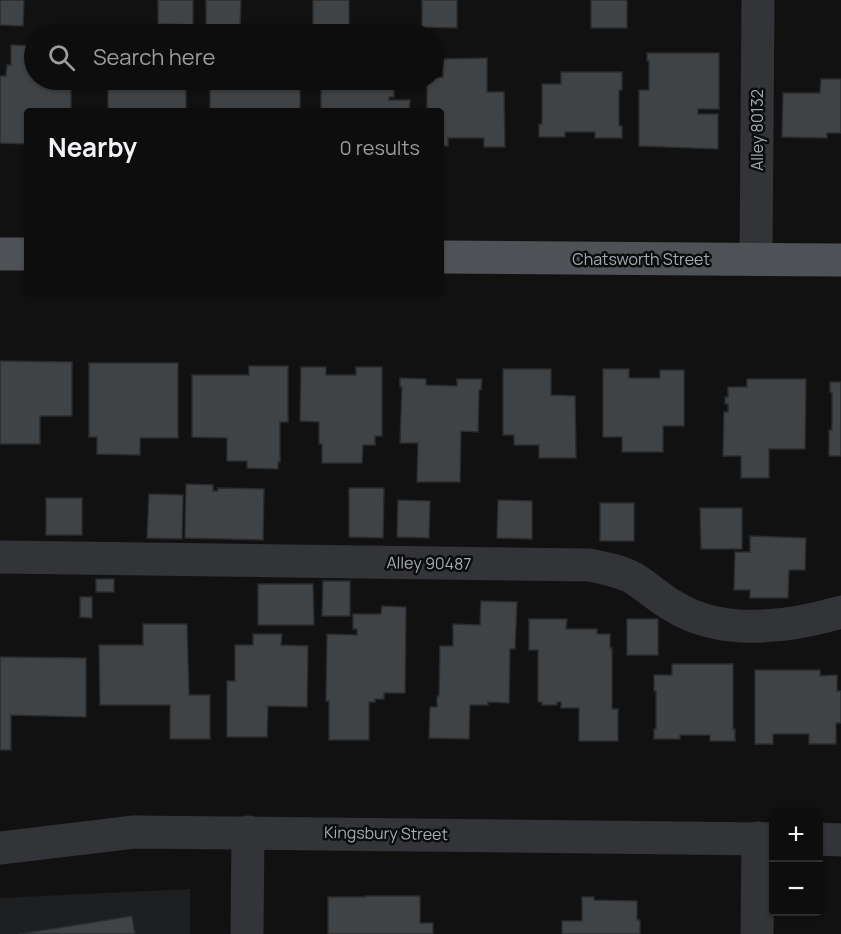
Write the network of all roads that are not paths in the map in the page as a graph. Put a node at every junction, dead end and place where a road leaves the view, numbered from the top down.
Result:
1 (758, 0) edge
2 (0, 254) edge
3 (24, 254) edge
4 (444, 257) edge
5 (756, 260) junction
6 (841, 260) edge
7 (0, 557) edge
8 (841, 612) edge
9 (248, 832) junction
10 (766, 838) edge
11 (823, 839) edge
12 (841, 840) edge
13 (0, 848) edge
14 (247, 934) edge
15 (757, 934) edge

1 - 5 street, Alley 80132
2 - 3 main road
4 - 5 main road, Chatsworth Street
5 - 6 main road, Chatsworth Street
7 - 8 street, Alley 90487
9 - 10 street, Kingsbury Street
9 - 13 street, Kingsbury Street
9 - 14 street
10 - 15 street
11 - 12 street

